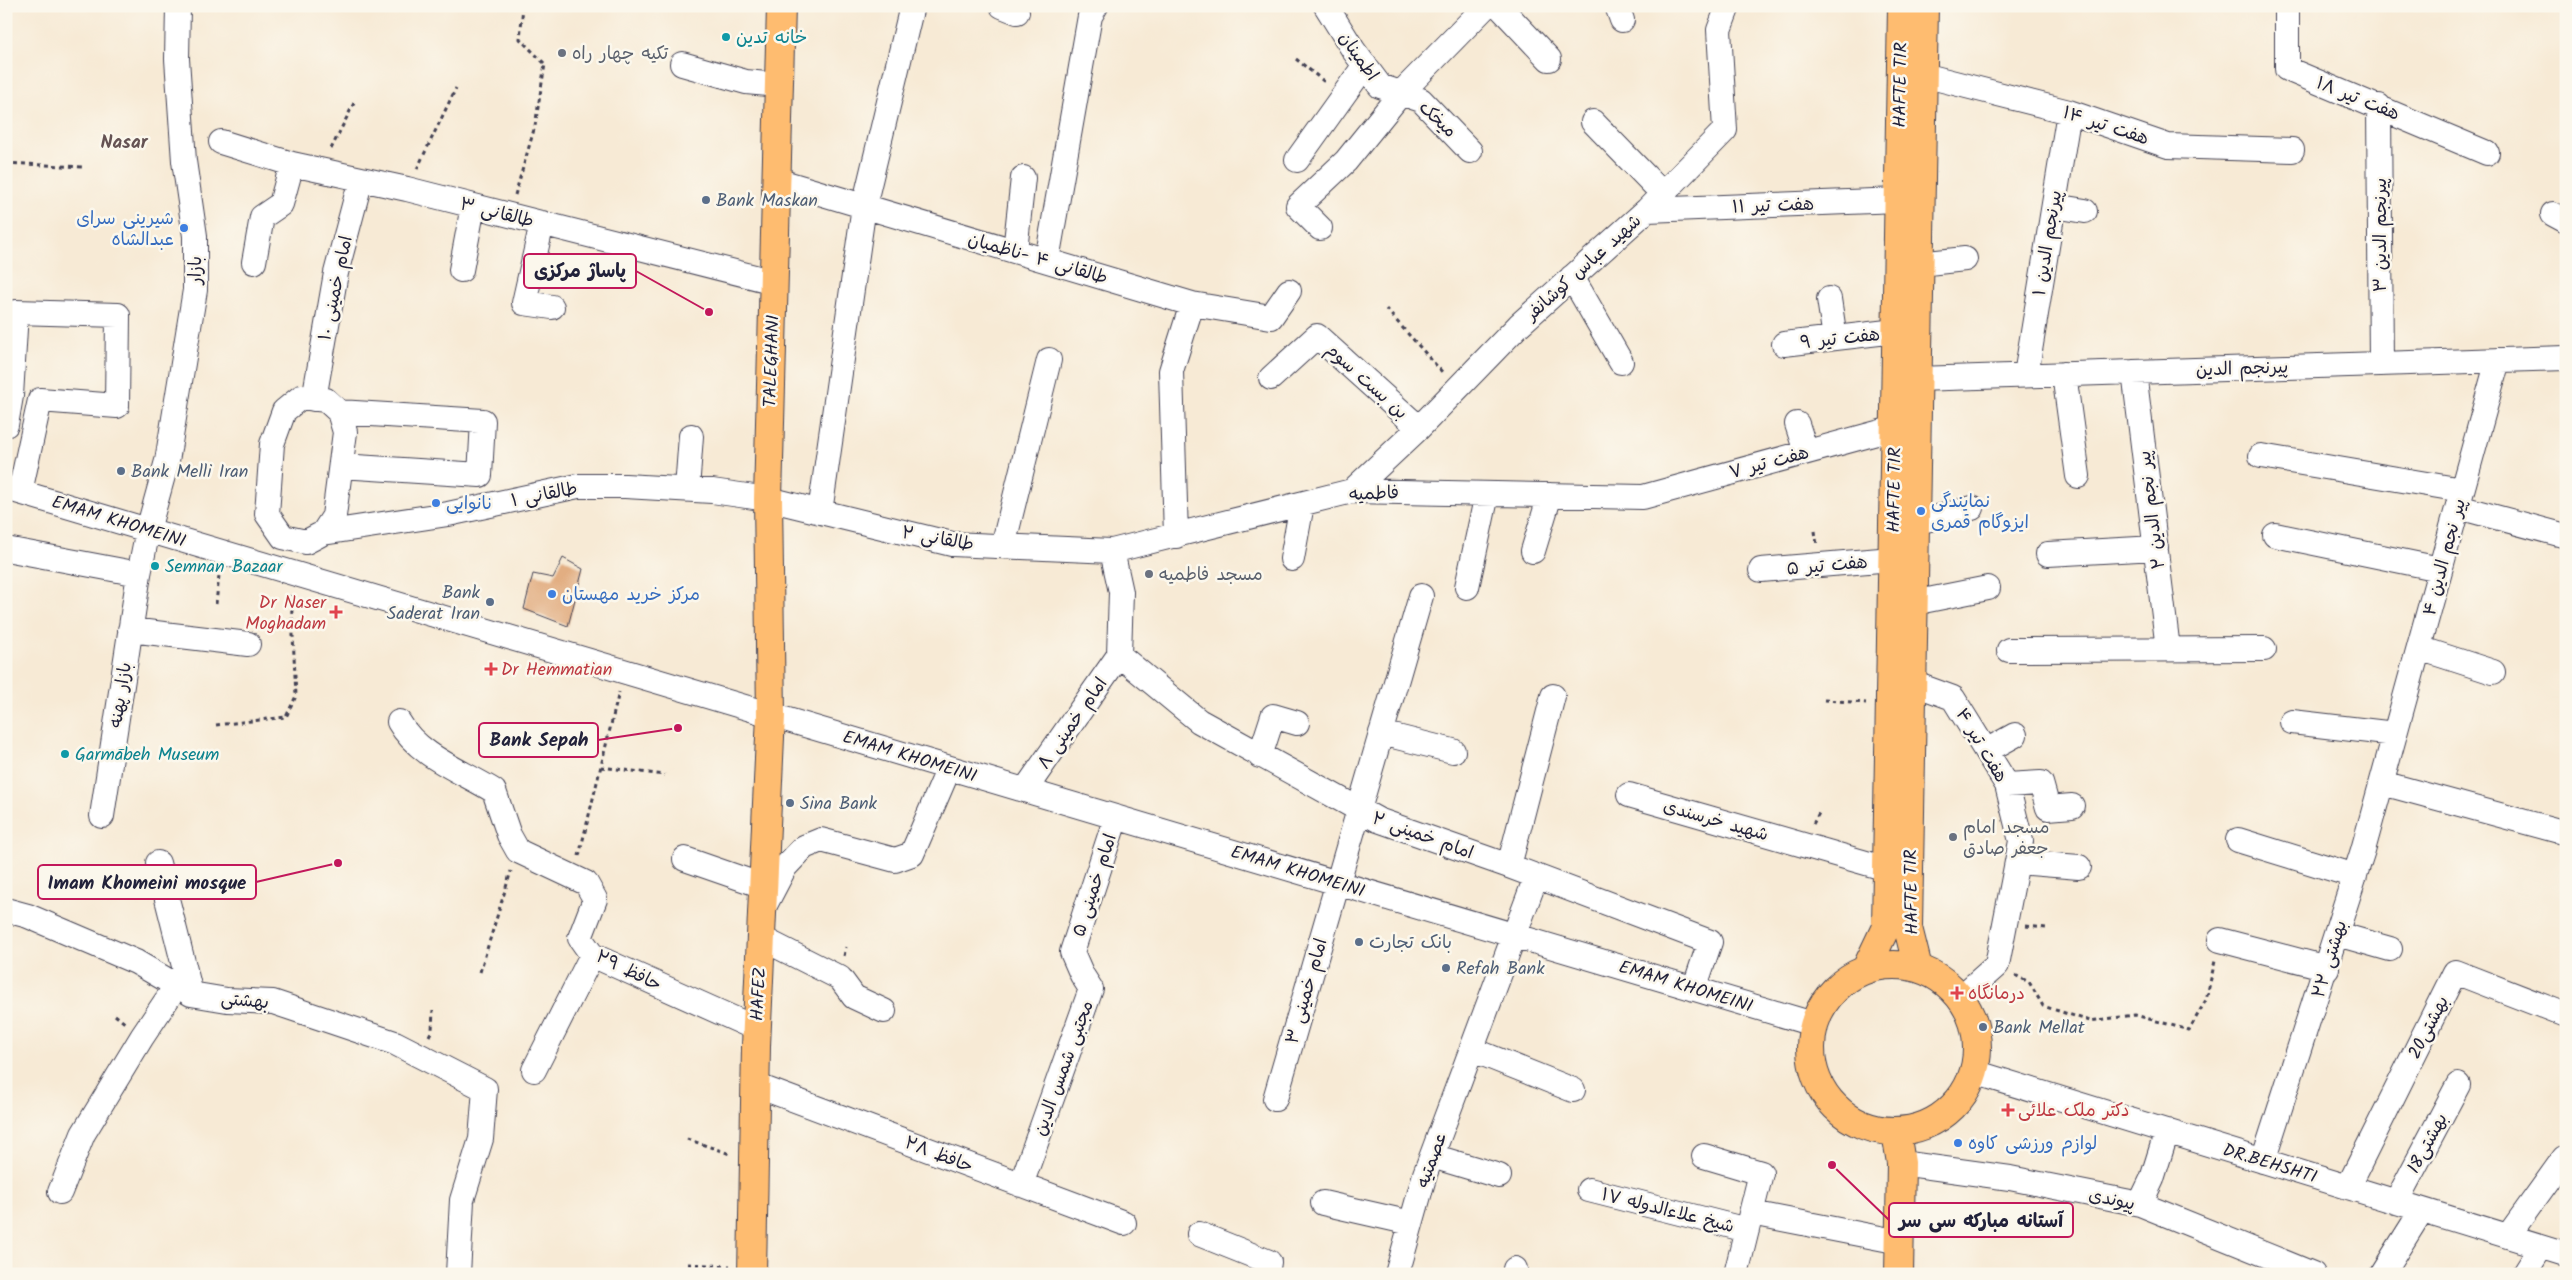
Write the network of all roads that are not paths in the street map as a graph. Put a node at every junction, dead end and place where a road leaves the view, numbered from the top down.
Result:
1 (178, 6) edge
2 (781, 6) edge
3 (912, 6) edge
4 (1096, 6) edge
5 (1326, 6) edge
6 (1486, 6) edge
7 (1499, 6) edge
8 (1728, 6) edge
9 (1902, 6) edge
10 (1924, 6) edge
11 (2287, 6) edge
12 (1549, 59) dead end
13 (682, 64) dead end
14 (1365, 65) junction
15 (1923, 75) junction
16 (779, 85) junction
17 (1401, 93) junction
18 (2379, 106) junction
19 (2069, 112) junction
20 (1593, 122) dead end
21 (221, 142) dead end
22 (2292, 150) dead end
23 (1470, 151) dead end
24 (2487, 153) dead end
25 (1296, 160) dead end
26 (292, 164) junction
27 (1023, 178) dead end
28 (361, 179) junction
29 (776, 180) junction
30 (1898, 200) junction
31 (1655, 202) junction
32 (473, 206) junction
33 (864, 206) junction
34 (2054, 206) junction
35 (2085, 211) dead end
36 (542, 223) junction
37 (1320, 228) dead end
38 (1015, 251) junction
39 (1047, 260) junction
40 (1966, 260) dead end
41 (254, 262) dead end
42 (1919, 264) junction
43 (461, 270) dead end
44 (1572, 277) junction
45 (774, 282) junction
46 (1288, 291) dead end
47 (1829, 300) dead end
48 (1192, 304) junction
49 (552, 308) dead end
50 (1896, 331) junction
51 (1834, 338) junction
52 (1784, 344) dead end
53 (2566, 358) edge
54 (1049, 360) dead end
55 (2498, 360) junction
56 (1621, 362) dead end
57 (2381, 364) junction
58 (2134, 372) junction
59 (2064, 374) junction
60 (2026, 375) junction
61 (1271, 378) dead end
62 (1907, 379) junction
63 (314, 399) junction
64 (339, 412) junction
65 (1797, 424) dead end
66 (6, 425) edge
67 (1419, 428) junction
68 (1895, 428) junction
69 (691, 436) dead end
70 (1806, 452) junction
71 (2261, 456) dead end
72 (340, 466) junction
73 (2078, 476) dead end
74 (687, 489) junction
75 (13, 490) edge
76 (1352, 491) junction
77 (1487, 494) junction
78 (1550, 495) junction
79 (1643, 497) joint
80 (2460, 498) junction
81 (768, 499) junction
82 (1302, 504) junction
83 (1972, 508) dead end
84 (820, 512) junction
85 (1915, 523) junction
86 (148, 530) junction
87 (323, 533) junction
88 (2275, 535) dead end
89 (1176, 536) junction
90 (2566, 536) edge
91 (1003, 546) junction
92 (2156, 548) junction
93 (6, 549) edge
94 (1112, 551) junction
95 (1533, 551) dead end
96 (2048, 554) dead end
97 (1292, 559) dead end
98 (1892, 559) junction
99 (2440, 569) junction
100 (1761, 570) dead end
101 (139, 574) junction
102 (1467, 587) dead end
103 (1988, 588) dead end
104 (1421, 596) dead end
105 (1914, 603) junction
106 (130, 630) junction
107 (248, 644) dead end
108 (2419, 648) junction
109 (2168, 649) junction
110 (2264, 649) dead end
111 (2009, 650) dead end
112 (1119, 655) junction
113 (2493, 672) dead end
114 (1912, 684) junction
115 (1553, 696) dead end
116 (771, 715) junction
117 (399, 722) dead end
118 (2292, 722) dead end
119 (1297, 723) dead end
120 (1381, 734) junction
121 (2015, 735) dead end
122 (2392, 745) junction
123 (1986, 750) junction
124 (1453, 751) dead end
125 (1260, 756) junction
126 (950, 768) junction
127 (2382, 783) junction
128 (2007, 785) junction
129 (1025, 790) junction
130 (1629, 795) dead end
131 (2072, 806) dead end
132 (1358, 810) junction
133 (102, 816) dead end
134 (1116, 817) junction
135 (2566, 833) edge
136 (2238, 840) dead end
137 (685, 859) dead end
138 (2017, 862) junction
139 (158, 864) dead end
140 (1509, 866) junction
141 (2079, 867) dead end
142 (1886, 869) junction
143 (2355, 876) junction
144 (1536, 878) junction
145 (1337, 883) junction
146 (763, 898) junction
147 (6, 910) edge
148 (2338, 934) junction
149 (1515, 935) junction
150 (761, 938) junction
151 (2220, 940) road end
152 (2390, 949) dead end
153 (1072, 952) joint
154 (592, 954) junction
155 (1918, 968) junction
156 (2327, 968) junction
157 (1866, 969) junction
158 (1694, 989) junction
159 (183, 990) junction
160 (1960, 997) junction
161 (884, 1011) dead end
162 (2566, 1015) edge
163 (1813, 1024) junction
164 (757, 1029) junction
165 (1473, 1050) junction
166 (534, 1070) dead end
167 (1974, 1072) junction
168 (755, 1085) junction
169 (2458, 1085) dead end
170 (1573, 1090) dead end
171 (1275, 1099) dead end
172 (2167, 1131) junction
173 (1896, 1132) junction
174 (1432, 1156) junction
175 (1704, 1156) dead end
176 (2564, 1158) dead end
177 (2264, 1161) junction
178 (1901, 1163) junction
179 (1500, 1176) dead end
180 (1021, 1185) junction
181 (2348, 1187) junction
182 (1589, 1190) dead end
183 (60, 1192) dead end
184 (2396, 1202) junction
185 (1323, 1203) dead end
186 (2140, 1204) junction
187 (2422, 1210) junction
188 (1750, 1221) junction
189 (1411, 1222) junction
190 (1124, 1223) dead end
191 (1199, 1234) dead end
192 (2508, 1236) junction
193 (1900, 1242) junction
194 (2541, 1246) junction
195 (2566, 1254) edge
196 (752, 1270) edge
197 (1399, 1273) edge
198 (458, 1274) edge
199 (1266, 1274) edge
200 (1736, 1274) edge
201 (1899, 1274) edge
202 (2313, 1274) edge
203 (2382, 1274) edge
204 (2524, 1274) edge

1 - 86 street, بازار
2 - 16 main road, TALEGHANI
3 - 33 street
4 - 39 street
5 - 14 street, اطمینان
6 - 17 street
7 - 12 street
8 - 31 street, شهید عباس کوشانفر
9 - 30 main road, HAFTE TIR
10 - 15 main road, HAFTE TIR
11 - 18 street, هفت تیر ۱۸
13 - 16 street
14 - 17 street, اطمینان
14 - 25 street
15 - 19 street, هفت تیر ۱۴
15 - 42 main road, HAFTE TIR
16 - 29 main road, TALEGHANI
17 - 23 street, میخک
17 - 37 street
18 - 24 street, هفت تیر ۱۸
18 - 57 street, پیرنجم الدین ۳
19 - 22 street, هفت تیر ۱۴
19 - 34 street, پیرنجم الدین ۱
20 - 31 street
21 - 26 street, طالقانی ۳
26 - 28 street, طالقانی ۳
26 - 41 street
27 - 38 street
28 - 32 street, طالقانی ۳
28 - 63 street, امام خمینی ۱۰
29 - 33 street, طالقانی ۴ -ناظمیان
29 - 45 main road, TALEGHANI
30 - 31 street, هفت تیر ۱۱
30 - 50 main road, HAFTE TIR
31 - 44 street, شهید عباس کوشانفر
32 - 36 street, طالقانی ۳
32 - 43 street
33 - 38 street, طالقانی ۴ -ناظمیان
33 - 84 street
34 - 35 street
34 - 60 street, پیرنجم الدین ۱
36 - 45 street, طالقانی ۳
36 - 49 street
38 - 39 street, طالقانی ۴ -ناظمیان
39 - 48 street, طالقانی ۴ -ناظمیان
40 - 42 street
42 - 62 main road, HAFTE TIR
44 - 56 street
44 - 67 street, شهید عباس کوشانفر
45 - 81 main road, TALEGHANI
46 - 48 street, طالقانی ۴ -ناظمیان
47 - 51 street
48 - 89 street
50 - 51 street, هفت تیر ۹
50 - 62 main road, HAFTE TIR
51 - 52 street, هفت تیر ۹
53 - 55 street, پیرنجم الدین
54 - 91 street
55 - 57 street, پیرنجم الدین
55 - 80 street, پیر نجم الدین ۴
57 - 58 street, پیرنجم الدین
58 - 59 street, پیرنجم الدین
58 - 92 street, پیر نجم الدین ۲
59 - 60 street, پیرنجم الدین
59 - 73 street
60 - 62 street, پیرنجم الدین
61 - 67 street, بن بست سوم
62 - 68 main road, HAFTE TIR
62 - 85 main road, HAFTE TIR
63 - 64 street
63 - 87 street, طالقانی ۱
64 - 72 street
64 - 72 street
65 - 70 street
66 - 75 street
67 - 76 street, شهید عباس کوشانفر
68 - 70 street, هفت تیر ۷
68 - 98 main road, HAFTE TIR
69 - 74 street
70 - 79 street, هفت تیر ۷
71 - 80 street
72 - 87 street
74 - 81 street, طالقانی ۱
74 - 87 street, طالقانی ۱
75 - 86 street, EMAM KHOMEINI
76 - 77 street, فاطمیه
76 - 82 street, فاطمیه
77 - 78 street, فاطمیه
77 - 102 street
78 - 79 street, فاطمیه
78 - 95 street
80 - 90 street
80 - 99 street, پیر نجم الدین ۴
81 - 84 street, طالقانی ۲
81 - 116 main road, TALEGHANI
82 - 89 street, فاطمیه
82 - 97 street
83 - 85 street
84 - 91 street, طالقانی ۲
85 - 105 main road, HAFTE TIR
86 - 101 street, بازار
86 - 116 street, EMAM KHOMEINI
88 - 99 street
89 - 94 street, فاطمیه
91 - 94 street, طالقانی ۲
92 - 96 street
92 - 109 street, پیر نجم الدین ۲
93 - 101 street
94 - 112 street
98 - 100 street, هفت تیر ۵
98 - 142 main road, HAFTE TIR
99 - 108 street, پیر نجم الدین ۴
101 - 106 street, بازار پهنه
103 - 105 street
104 - 120 street, امام خمینی ۳
105 - 114 main road, HAFTE TIR
106 - 107 street
106 - 133 street, بازار پهنه
108 - 113 street
108 - 122 street, پیر نجم الدین ۴
109 - 110 street
109 - 111 street
112 - 125 street, امام خمینی ۲
112 - 129 street, امام خمینی ۸
114 - 123 street, هفت تیر ۴
114 - 155 main road, HAFTE TIR
115 - 140 street
116 - 126 street, EMAM KHOMEINI
116 - 146 main road, HAFEZ
117 - 154 street, حافظ ۲۹
118 - 122 street
119 - 125 street
120 - 124 street
120 - 132 street, امام خمینی ۳
121 - 123 street
122 - 127 street, بهشتی ۲۲
123 - 128 street, هفت تیر ۴
125 - 132 street, امام خمینی ۲
126 - 129 street, EMAM KHOMEINI
126 - 146 street
127 - 135 street
127 - 143 street, بهشتی ۲۲
128 - 131 street
128 - 138 street, هفت تیر ۴
129 - 134 street, EMAM KHOMEINI
130 - 142 street, شهید خرسندی
132 - 140 street, امام خمینی ۲
132 - 145 street, امام خمینی ۳
134 - 145 street, EMAM KHOMEINI
134 - 153 street, امام خمینی ۵
136 - 143 street
137 - 146 street
138 - 141 street
138 - 160 street, هفت تیر ۴
139 - 159 street
140 - 144 street, امام خمینی ۲
142 - 157 main road, HAFTE TIR
143 - 148 street, بهشتی ۲۲
144 - 149 street, عصمتیه
144 - 158 street, امام خمینی ۲
145 - 149 street, EMAM KHOMEINI
145 - 171 street, امام خمینی ۳
146 - 150 main road, HAFEZ
147 - 159 street, بهشتی
148 - 152 street
148 - 156 street, بهشتی ۲۲
149 - 158 street, EMAM KHOMEINI
149 - 165 street, عصمتیه
150 - 161 street
150 - 164 main road, HAFEZ
151 - 156 street
153 - 180 street, مجتبی شمس الدین
154 - 164 street, حافظ ۲۹
154 - 166 street
155 - 157 main road
155 - 160 main road
156 - 177 street, بهشتی ۲۲
157 - 163 main road
158 - 163 street, EMAM KHOMEINI
159 - 183 street
159 - 198 street, بهشتی
160 - 167 main road
162 - 181 street, بهشتی20
163 - 173 main road
164 - 168 main road, HAFEZ
165 - 170 street
165 - 174 street, عصمتیه
167 - 172 street, DR.BEHSHTI
167 - 173 main road
168 - 180 street, حافظ ۲۸
168 - 196 main road, HAFEZ
169 - 184 street, بهشتی18
172 - 177 street, DR.BEHSHTI
172 - 186 street
173 - 178 main road
174 - 179 street
174 - 189 street, عصمتیه
175 - 188 street, شیخ علاءالدوله ۱۷
176 - 192 street
177 - 181 street, DR.BEHSHTI
178 - 186 street, پیوندی
178 - 193 main road
180 - 190 street, حافظ ۲۸
181 - 184 street, DR.BEHSHTI
182 - 188 street, شیخ علاءالدوله ۱۷
184 - 187 street, DR.BEHSHTI
185 - 189 street
186 - 202 street, پیوندی
187 - 192 street, DR.BEHSHTI
187 - 203 street
188 - 193 street, شیخ علاءالدوله ۱۷
188 - 200 street, شیخ علاءالدوله ۱۷
189 - 197 street, عصمتیه
191 - 199 street
192 - 194 street, DR.BEHSHTI
193 - 201 main road
194 - 195 street, DR.BEHSHTI
194 - 204 street

